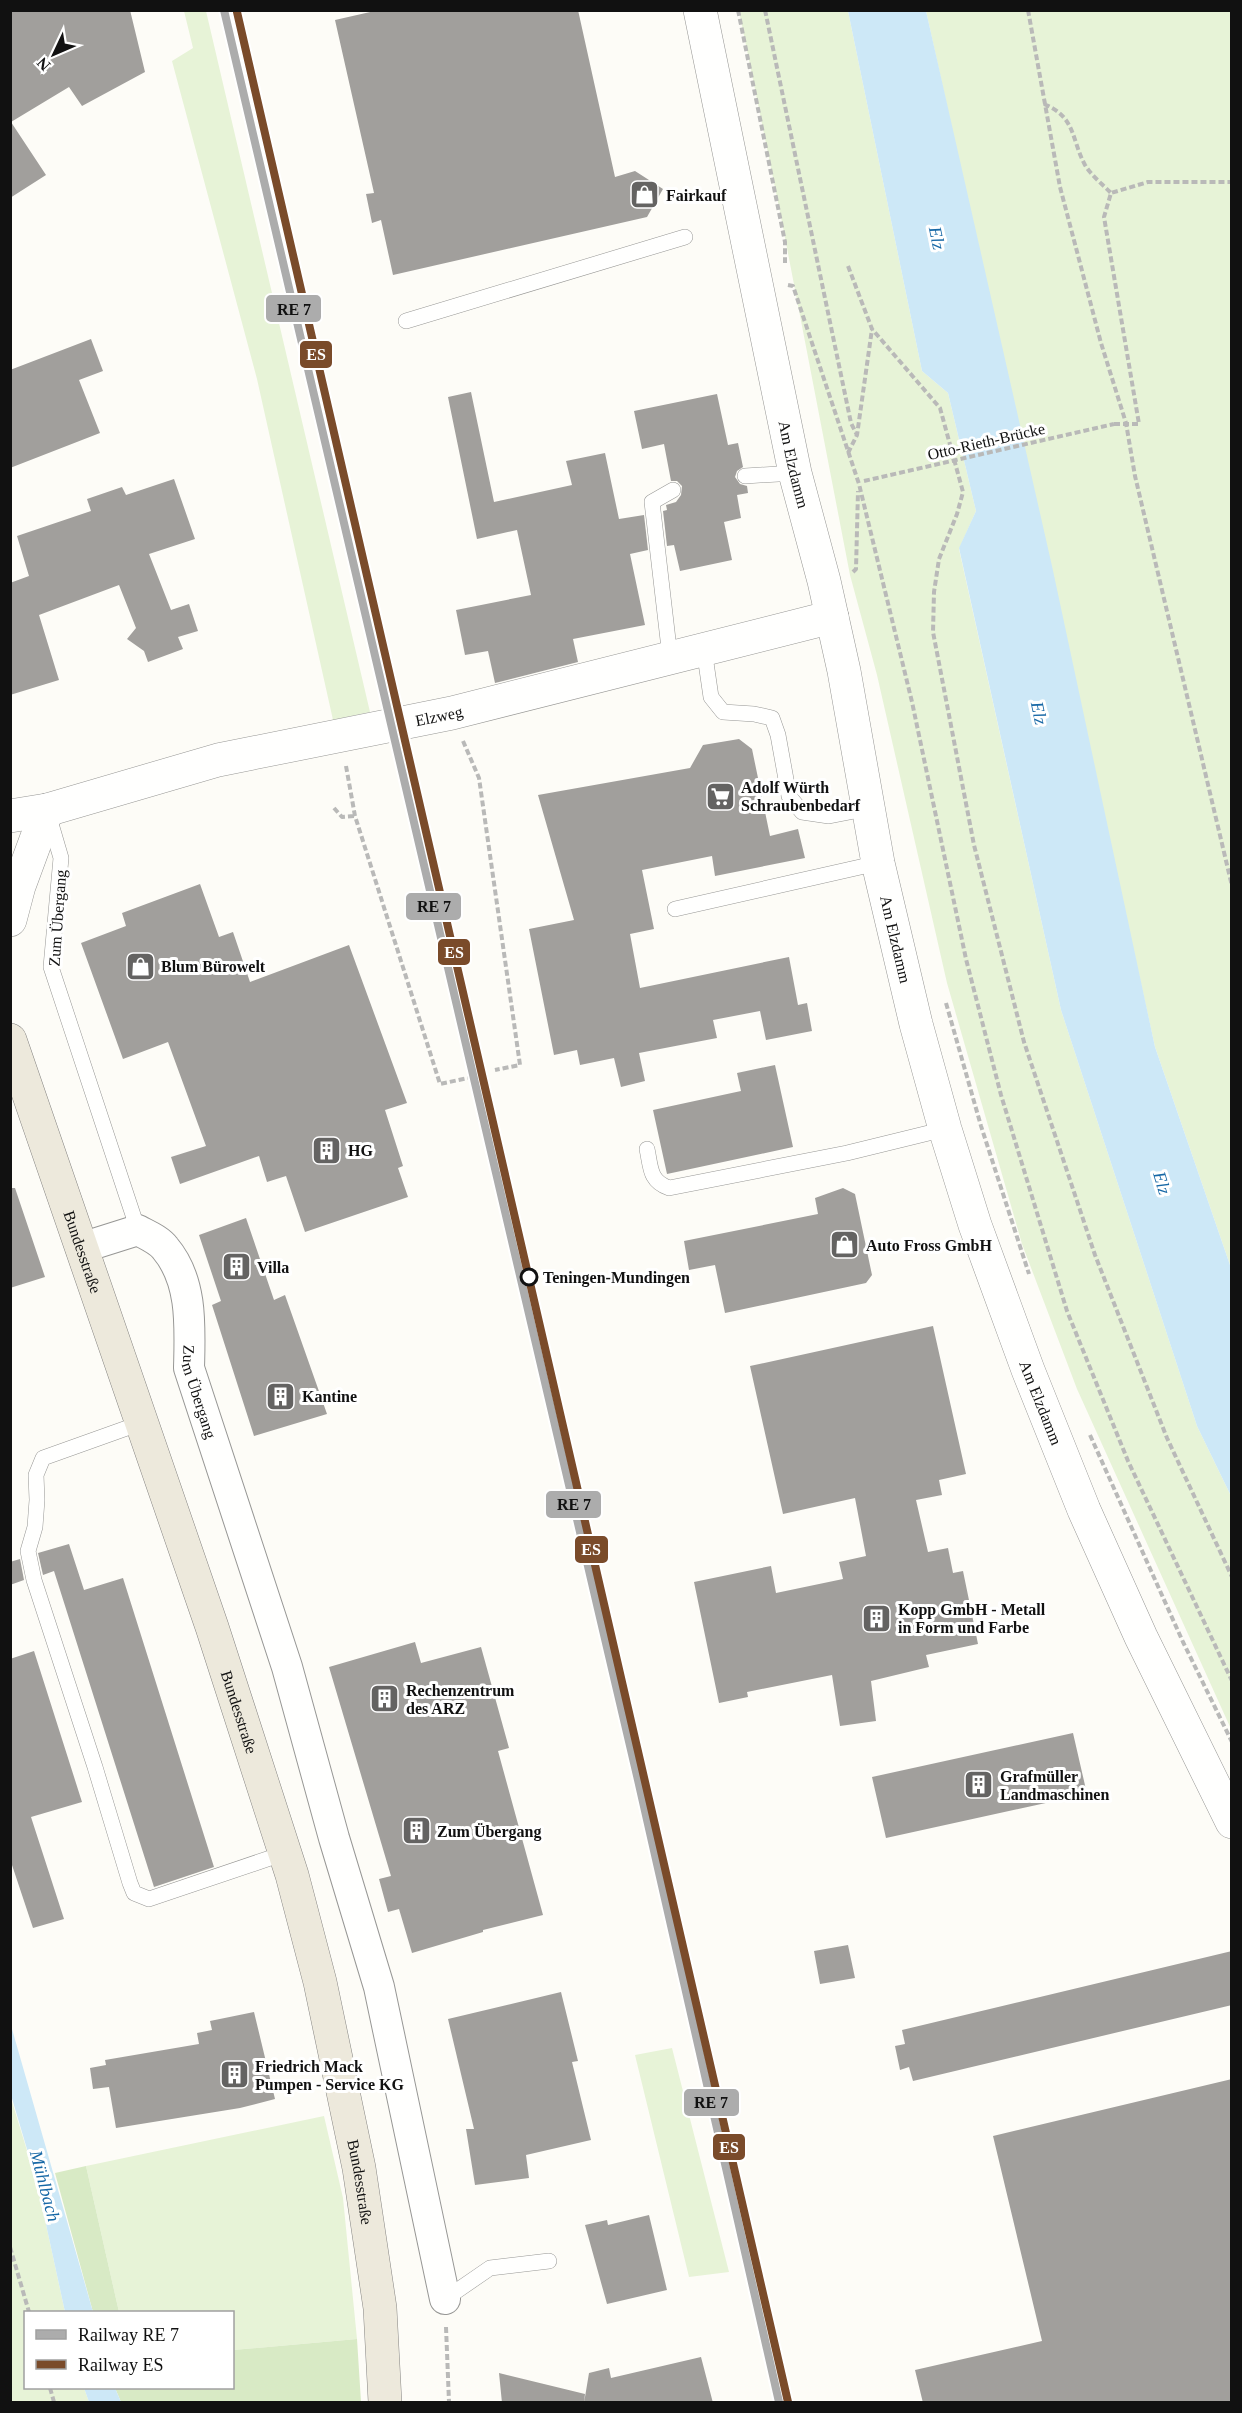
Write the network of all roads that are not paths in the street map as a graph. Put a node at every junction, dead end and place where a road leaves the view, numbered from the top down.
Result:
1 (700, 10) edge
2 (685, 237) dead end
3 (406, 321) dead end
4 (795, 473) junction
5 (745, 476) dead end
6 (673, 490) dead end
7 (832, 618) junction
8 (704, 649) junction
9 (670, 657) junction
10 (870, 808) junction
11 (47, 810) junction
12 (10, 816) edge
13 (878, 863) junction
14 (675, 909) dead end
15 (10, 920) edge
16 (10, 1040) edge
17 (945, 1129) junction
18 (648, 1149) dead end
19 (138, 1230) junction
20 (81, 1248) junction
21 (141, 1423) junction
22 (1232, 1822) edge
23 (285, 1853) junction
24 (549, 2260) dead end
25 (445, 2299) joint
26 (385, 2403) edge

1 - 4 street, Am Elzdamm
2 - 3 lane
4 - 5 lane
4 - 7 street, Am Elzdamm
6 - 9 lane
7 - 8 street, Elzweg
7 - 10 street, Am Elzdamm
8 - 9 street, Elzweg
8 - 10 lane
9 - 11 street, Elzweg
10 - 13 street, Am Elzdamm
11 - 12 street, Elzweg
11 - 15 street
11 - 19 lane, Zum Übergang
13 - 14 lane
13 - 17 street, Am Elzdamm
16 - 20 main road, Bundesstraße
17 - 18 lane
17 - 22 street, Am Elzdamm
19 - 20 street
19 - 25 street, Zum Übergang
20 - 21 main road, Bundesstraße
21 - 23 main road, Bundesstraße
21 - 23 lane
23 - 26 main road, Bundesstraße
24 - 25 lane

